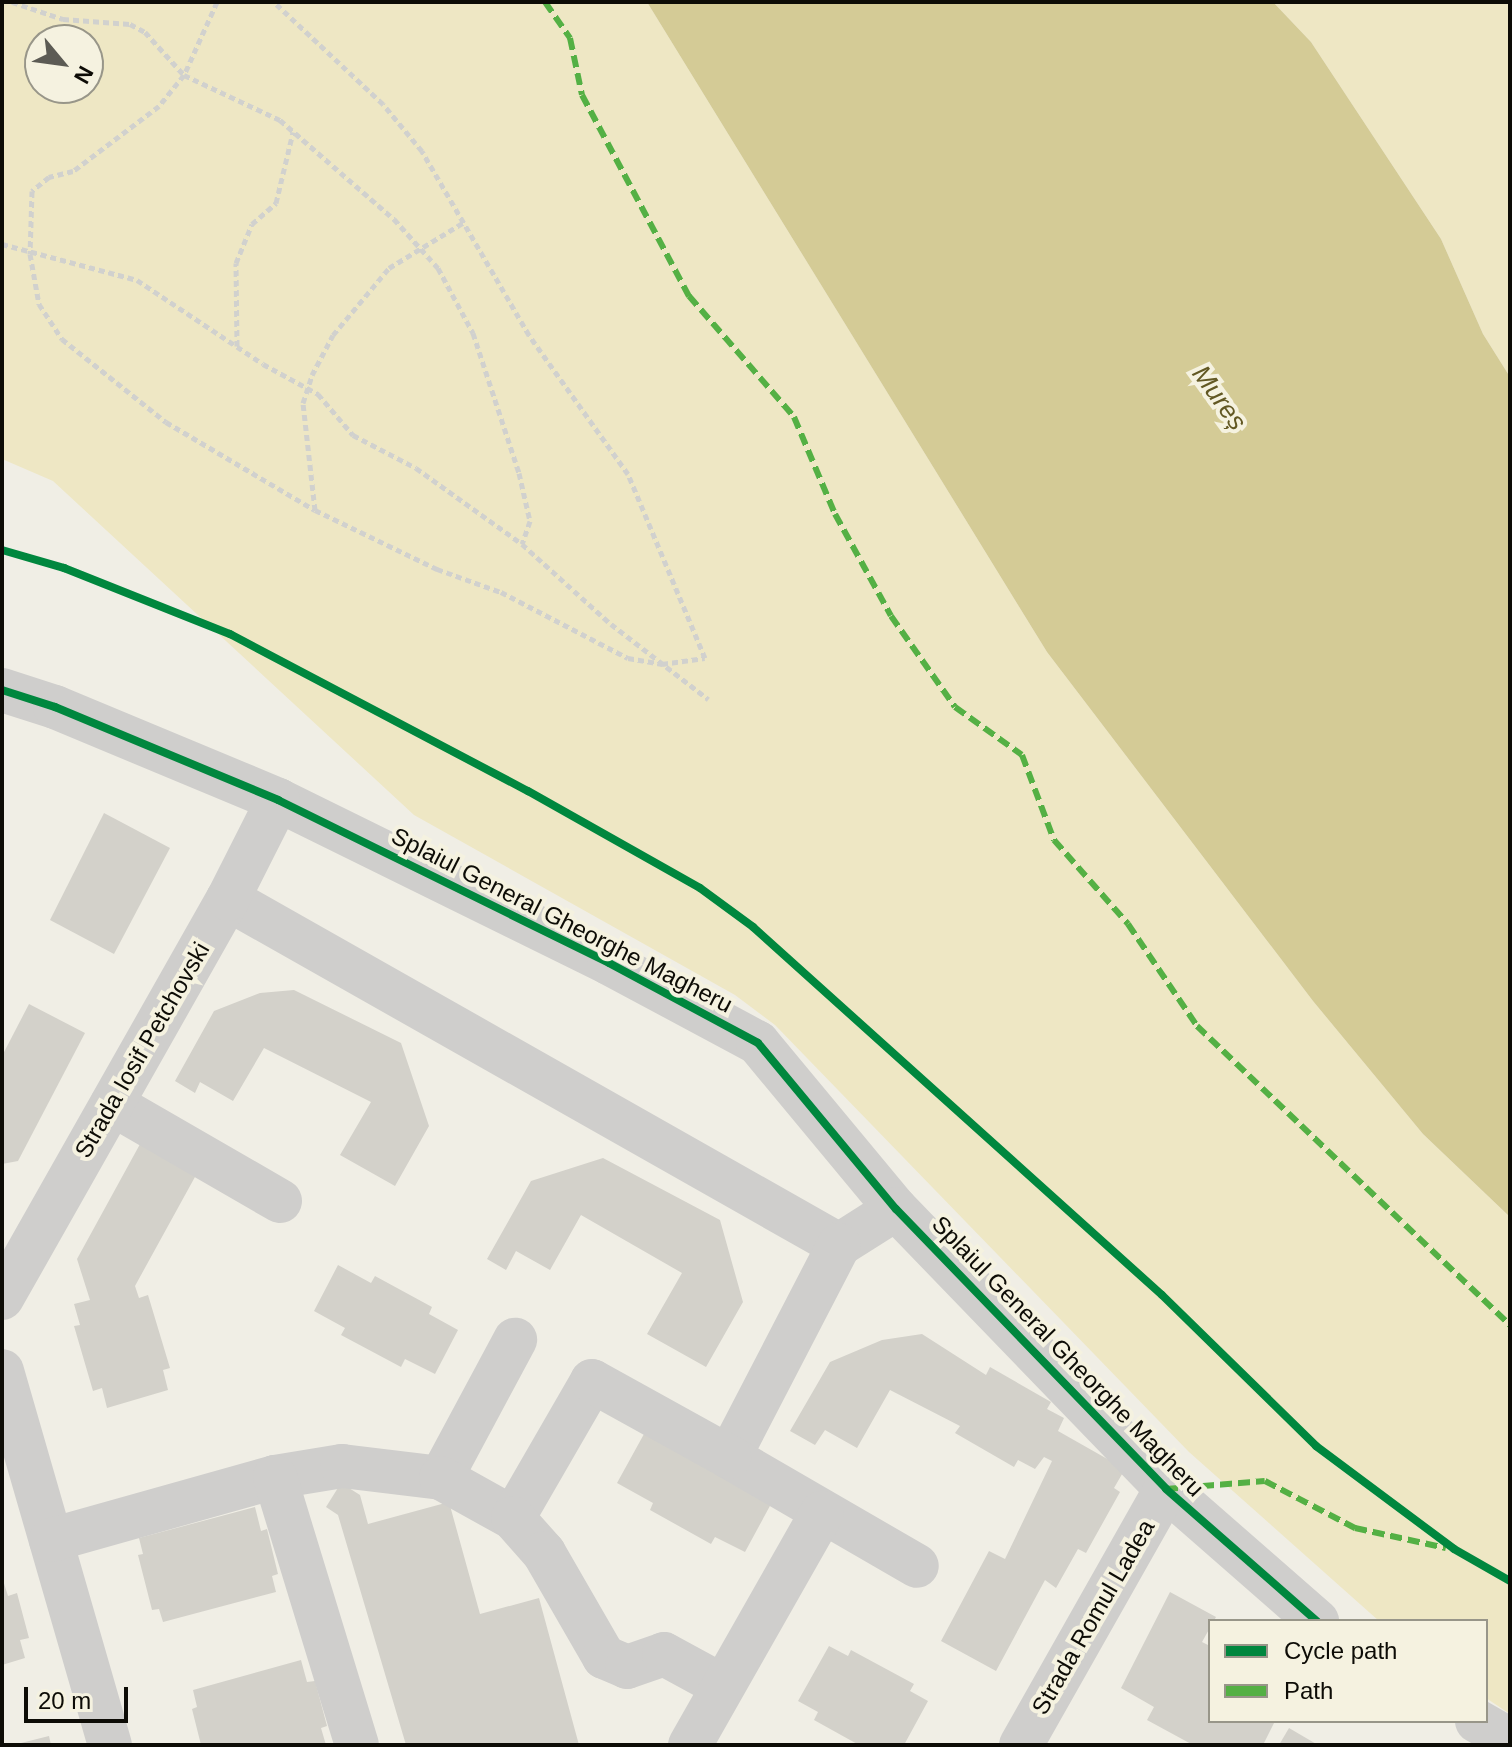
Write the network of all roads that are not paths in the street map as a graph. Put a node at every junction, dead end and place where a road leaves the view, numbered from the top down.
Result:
1 (2, 690) edge
2 (278, 800) junction
3 (228, 899) junction
4 (112, 1104) junction
5 (280, 1201) dead end
6 (896, 1209) junction
7 (839, 1245) junction
8 (2, 1298) edge
9 (515, 1340) dead end
10 (2, 1371) edge
11 (729, 1457) junction
12 (275, 1477) junction
13 (441, 1478) junction
14 (1166, 1489) junction
15 (327, 1491) dead end
16 (822, 1513) junction
17 (513, 1518) junction
18 (51, 1540) junction
19 (917, 1566) dead end
20 (1315, 1619) edge
21 (723, 1686) junction
22 (1480, 1723) edge
23 (1035, 1740) edge
24 (1510, 1740) edge
25 (110, 1745) edge
26 (357, 1745) edge
27 (690, 1745) edge

1 - 2 street, Splaiul General Gheorghe Magheru
2 - 3 street, Strada Iosif Petchovski
2 - 6 street, Splaiul General Gheorghe Magheru
3 - 4 street, Strada Iosif Petchovski
3 - 7 street
4 - 5 street
4 - 8 street, Strada Iosif Petchovski
6 - 7 street
6 - 14 street, Splaiul General Gheorghe Magheru
7 - 11 street
9 - 13 street
10 - 18 street
11 - 16 street
11 - 17 street
12 - 13 street
12 - 15 street
12 - 18 street
12 - 26 street
13 - 17 street
14 - 20 street, Splaiul General Gheorghe Magheru
14 - 23 street, Strada Romul Ladea
16 - 19 street
16 - 21 street
17 - 21 street
18 - 25 street
21 - 27 street
22 - 24 street

